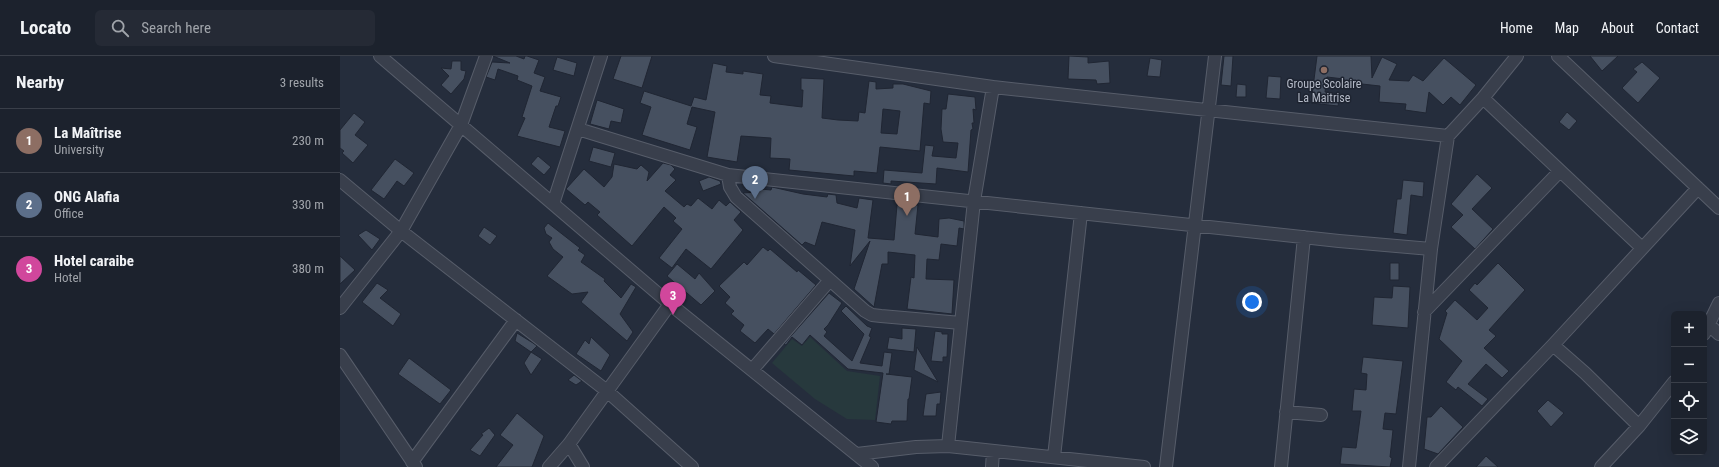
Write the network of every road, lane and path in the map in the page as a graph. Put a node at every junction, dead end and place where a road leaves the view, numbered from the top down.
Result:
1 (380, 56) edge
2 (486, 56) edge
3 (601, 56) edge
4 (774, 56) edge
5 (1215, 56) edge
6 (1517, 56) edge
7 (1558, 56) edge
8 (993, 87) junction
9 (1483, 98) junction
10 (1210, 110) junction
11 (461, 125) junction
12 (578, 129) junction
13 (1448, 136) junction
14 (1560, 171) junction
15 (728, 175) junction
16 (340, 180) edge
17 (1698, 188) junction
18 (974, 201) junction
19 (553, 204) junction
20 (1719, 208) edge
21 (1081, 213) junction
22 (1196, 225) junction
23 (401, 231) junction
24 (1304, 237) junction
25 (1642, 248) junction
26 (1431, 249) junction
27 (830, 280) junction
28 (1719, 303) edge
29 (670, 304) junction
30 (340, 308) edge
31 (1424, 312) junction
32 (516, 320) junction
33 (961, 323) junction
34 (1707, 327) edge
35 (1707, 329) edge
36 (1719, 334) edge
37 (1553, 345) junction
38 (340, 355) edge
39 (752, 370) junction
40 (1673, 383) edge
41 (607, 391) junction
42 (1286, 412) junction
43 (1321, 415) dead end
44 (1639, 426) junction
45 (569, 444) junction
46 (948, 446) junction
47 (993, 450) junction
48 (857, 454) junction
49 (1054, 457) junction
50 (414, 464) edge
51 (549, 467) edge
52 (583, 467) edge
53 (692, 467) edge
54 (872, 467) edge
55 (992, 467) edge
56 (1144, 467) edge
57 (1166, 467) edge
58 (1281, 467) edge
59 (1409, 467) edge
60 (1436, 467) edge
61 (1601, 467) edge

1 - 11 street
2 - 11 street
3 - 12 street
4 - 8 street
5 - 10 street
6 - 9 street
7 - 17 street
8 - 10 street
8 - 18 street
9 - 13 street
9 - 14 street
10 - 13 street
10 - 22 street
11 - 19 street
11 - 23 street
12 - 15 street
12 - 19 street
13 - 26 street
14 - 25 street
14 - 31 street
15 - 18 street
15 - 27 street
16 - 23 street
17 - 20 street
17 - 25 street
18 - 21 street
18 - 33 street
19 - 29 street
21 - 22 street
21 - 49 street
22 - 24 street
22 - 57 street
23 - 30 street
23 - 32 street
24 - 26 street
24 - 42 street
25 - 37 street
26 - 31 street
27 - 33 street
27 - 39 street
28 - 34 street
29 - 39 street
29 - 41 street
31 - 59 street
32 - 41 street
32 - 50 street
33 - 46 street
35 - 36 street
37 - 44 street
37 - 60 street
38 - 50 street
39 - 48 street
40 - 44 street
41 - 45 street
41 - 53 street
42 - 43 street
42 - 58 street
44 - 61 street
45 - 51 street
45 - 52 street
46 - 47 street
46 - 48 street
47 - 49 street
47 - 55 street
48 - 54 street
49 - 56 street

